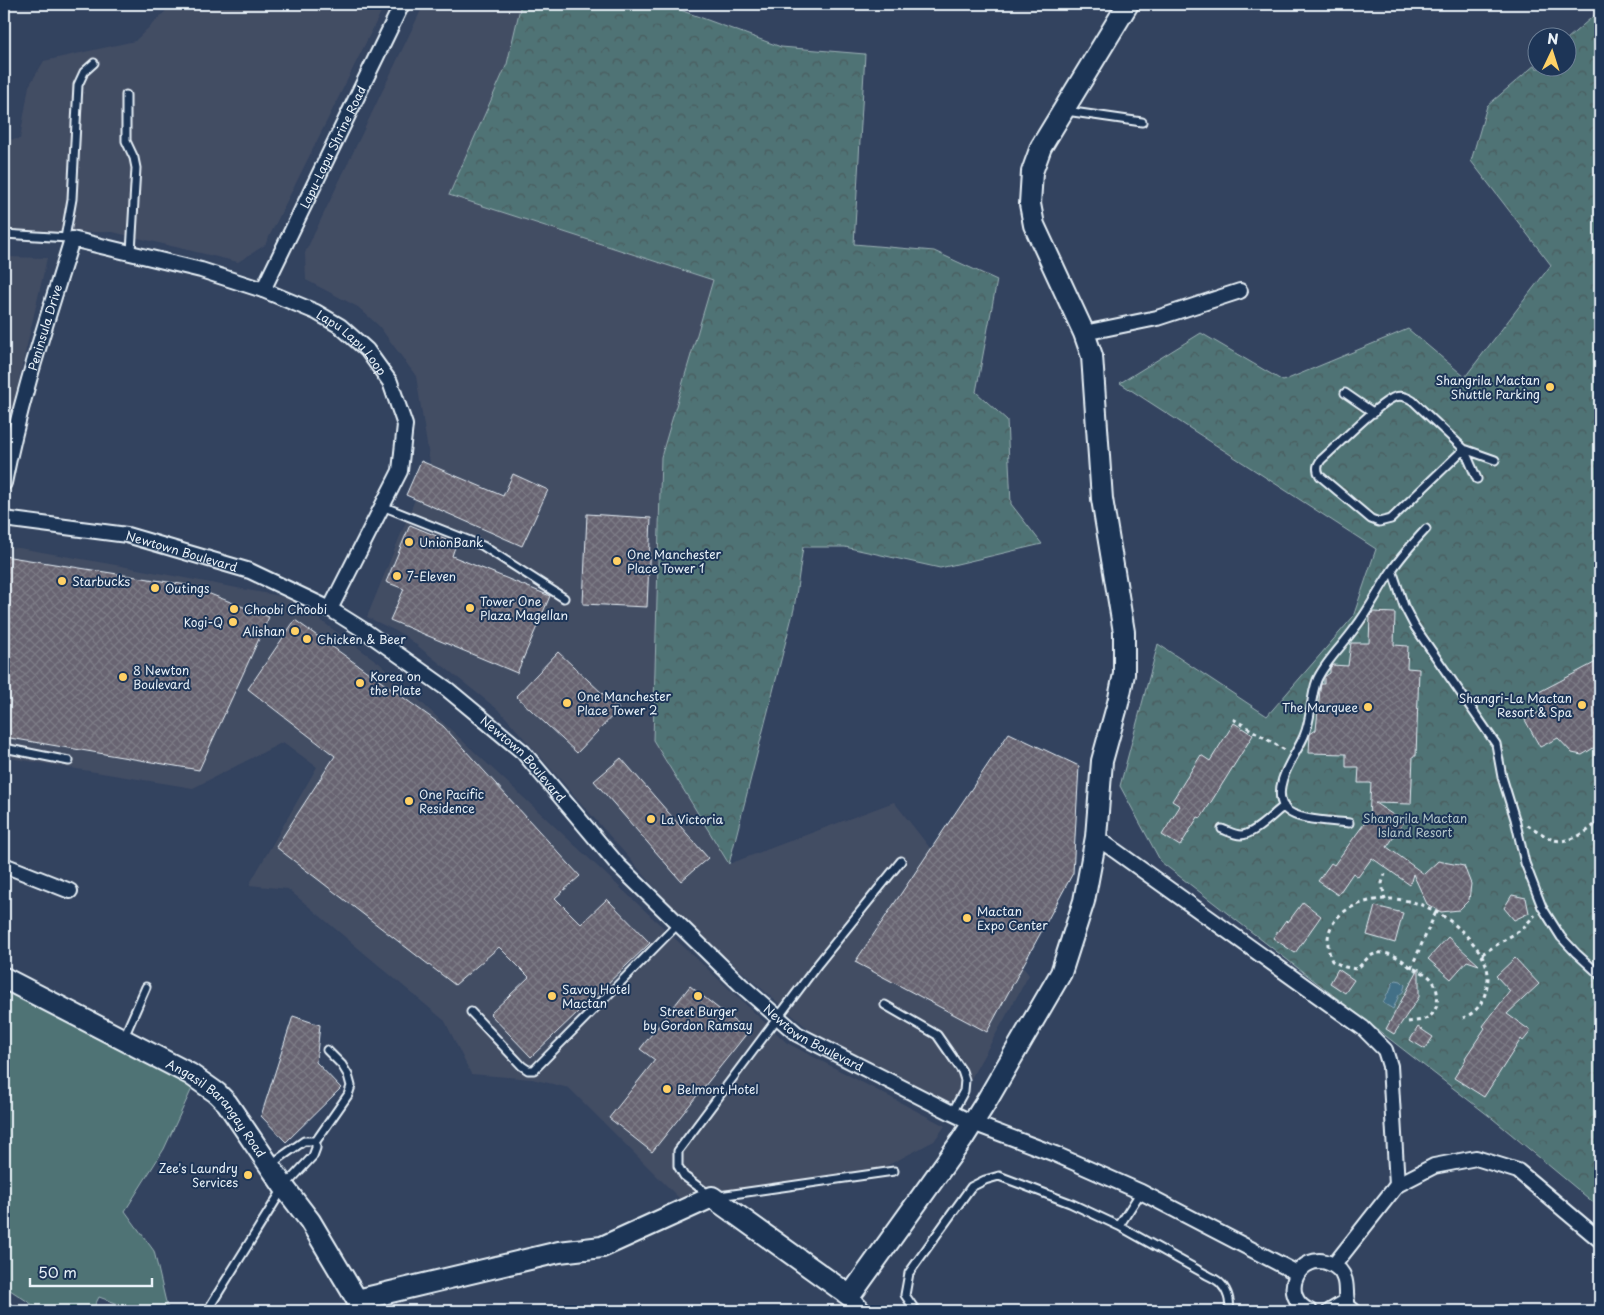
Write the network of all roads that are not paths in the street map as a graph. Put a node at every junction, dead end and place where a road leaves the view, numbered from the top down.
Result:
1 (402, 4) edge
2 (1128, 4) edge
3 (94, 63) dead end
4 (126, 95) dead end
5 (1063, 111) junction
6 (1142, 122) dead end
7 (4, 234) edge
8 (69, 238) junction
9 (130, 252) junction
10 (263, 290) junction
11 (1240, 291) dead end
12 (1084, 333) junction
13 (1345, 393) dead end
14 (1374, 412) junction
15 (1464, 449) junction
16 (1495, 460) dead end
17 (1476, 479) dead end
18 (4, 483) edge
19 (382, 506) junction
20 (4, 519) edge
21 (1426, 529) dead end
22 (1392, 570) junction
23 (564, 598) dead end
24 (330, 609) junction
25 (4, 748) edge
26 (70, 761) dead end
27 (1284, 806) junction
28 (1349, 823) dead end
29 (1222, 830) dead end
30 (1096, 837) junction
31 (901, 860) dead end
32 (4, 865) edge
33 (70, 891) dead end
34 (678, 924) junction
35 (1600, 975) edge
36 (4, 978) edge
37 (146, 986) dead end
38 (885, 1005) dead end
39 (471, 1012) dead end
40 (779, 1018) junction
41 (123, 1040) junction
42 (327, 1050) dead end
43 (952, 1113) junction
44 (974, 1123) junction
45 (316, 1141) junction
46 (269, 1166) junction
47 (894, 1172) dead end
48 (1397, 1185) junction
49 (284, 1187) junction
50 (1140, 1192) junction
51 (712, 1197) junction
52 (1118, 1226) junction
53 (1600, 1240) edge
54 (1334, 1266) junction
55 (1298, 1273) junction
56 (850, 1296) junction
57 (1347, 1301) junction
58 (4, 1304) edge
59 (360, 1306) edge
60 (11, 1311) edge
61 (207, 1311) edge
62 (864, 1311) edge
63 (916, 1311) edge
64 (1228, 1311) edge
65 (1310, 1311) edge
66 (1330, 1311) edge
67 (1359, 1311) edge

1 - 10 street, Lapu-Lapu Shrine Road
2 - 5 street
3 - 8 lane
4 - 9 lane
5 - 6 lane
5 - 12 street
7 - 8 lane
8 - 9 street, Lapu Lapu Loop
8 - 18 street, Peninsula Drive
9 - 10 street, Lapu Lapu Loop
10 - 19 street, Lapu Lapu Loop
11 - 12 street
12 - 30 street
13 - 14 lane
14 - 15 lane
14 - 15 lane
15 - 16 lane
15 - 17 lane
19 - 23 lane
19 - 24 street, Lapu Lapu Loop
20 - 24 street, Newtown Boulevard
21 - 22 lane
22 - 27 lane
22 - 35 lane
24 - 34 street, Newtown Boulevard
25 - 26 lane
27 - 28 lane
27 - 29 lane
30 - 44 street
30 - 48 street
31 - 40 lane
32 - 33 street
34 - 39 lane
34 - 40 street, Newtown Boulevard
36 - 41 street, Angasil Barangay Road
37 - 41 lane
38 - 43 lane
40 - 43 street, Newtown Boulevard
40 - 51 lane
41 - 46 street, Angasil Barangay Road
42 - 45 lane
43 - 44 street, Newtown Boulevard
44 - 50 street, Newtown Boulevard
44 - 56 street
45 - 46 lane
45 - 49 lane
46 - 49 street, Angasil Barangay Road
47 - 51 lane
48 - 53 street
48 - 54 street
49 - 59 street, Angasil Barangay Road
49 - 61 lane
50 - 52 lane
50 - 55 street, Newtown Boulevard
51 - 56 street
51 - 59 street
52 - 63 lane
52 - 64 lane
54 - 55 street
54 - 57 street
55 - 65 street
56 - 62 street
57 - 66 street
57 - 67 lane
58 - 60 lane

